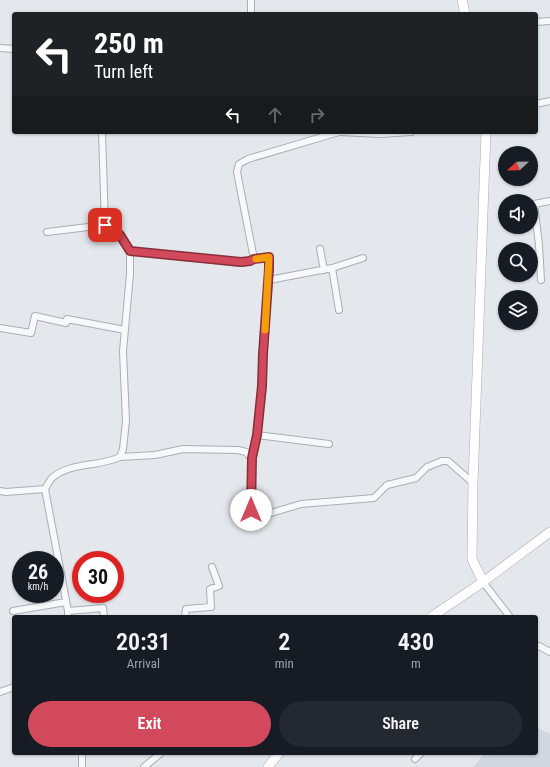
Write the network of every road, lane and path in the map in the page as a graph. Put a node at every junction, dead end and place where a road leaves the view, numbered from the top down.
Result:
1 (251, 0) edge
2 (462, 0) edge
3 (251, 12) edge
4 (464, 12) edge
5 (550, 21) edge
6 (538, 22) edge
7 (0, 48) edge
8 (12, 49) edge
9 (550, 101) edge
10 (538, 104) edge
11 (102, 134) edge
12 (333, 134) edge
13 (486, 134) edge
14 (550, 201) edge
15 (105, 225) junction
16 (47, 232) dead end
17 (320, 249) dead end
18 (130, 251) junction
19 (363, 258) dead end
20 (254, 259) junction
21 (332, 268) junction
22 (324, 270) junction
23 (268, 280) junction
24 (541, 280) dead end
25 (339, 310) dead end
26 (0, 328) edge
27 (125, 330) junction
28 (257, 435) junction
29 (328, 444) dead end
30 (120, 457) junction
31 (252, 458) junction
32 (473, 483) junction
33 (45, 489) junction
34 (0, 491) edge
35 (550, 532) edge
36 (212, 567) dead end
37 (483, 582) junction
38 (66, 602) junction
39 (13, 611) dead end
40 (68, 614) edge
41 (104, 615) edge
42 (185, 615) edge
43 (434, 615) edge
44 (508, 615) edge
45 (538, 647) edge
46 (550, 652) edge
47 (12, 688) edge
48 (0, 692) edge
49 (82, 755) edge
50 (159, 755) edge
51 (277, 755) edge
52 (418, 755) edge
53 (415, 759) dead end
54 (82, 767) edge
55 (144, 767) edge
56 (268, 767) edge

1 - 3 street
2 - 4 street
5 - 6 street
7 - 8 street
9 - 10 street
11 - 15 street
12 - 20 street
13 - 32 street
14 - 24 street
15 - 16 street
15 - 18 street
17 - 22 street
18 - 20 street
18 - 27 street
19 - 21 street
20 - 23 street
21 - 22 street
21 - 25 street
22 - 23 street
23 - 28 street
26 - 27 street
27 - 30 street
28 - 29 street
28 - 31 street
30 - 31 street
30 - 33 street
31 - 32 street
32 - 37 street
33 - 34 street
33 - 38 street
35 - 37 street
36 - 42 street
37 - 43 street
37 - 44 street
38 - 39 street
38 - 40 street
40 - 41 street
45 - 46 street
47 - 48 street
49 - 54 street
50 - 55 street
51 - 56 street
52 - 53 street

